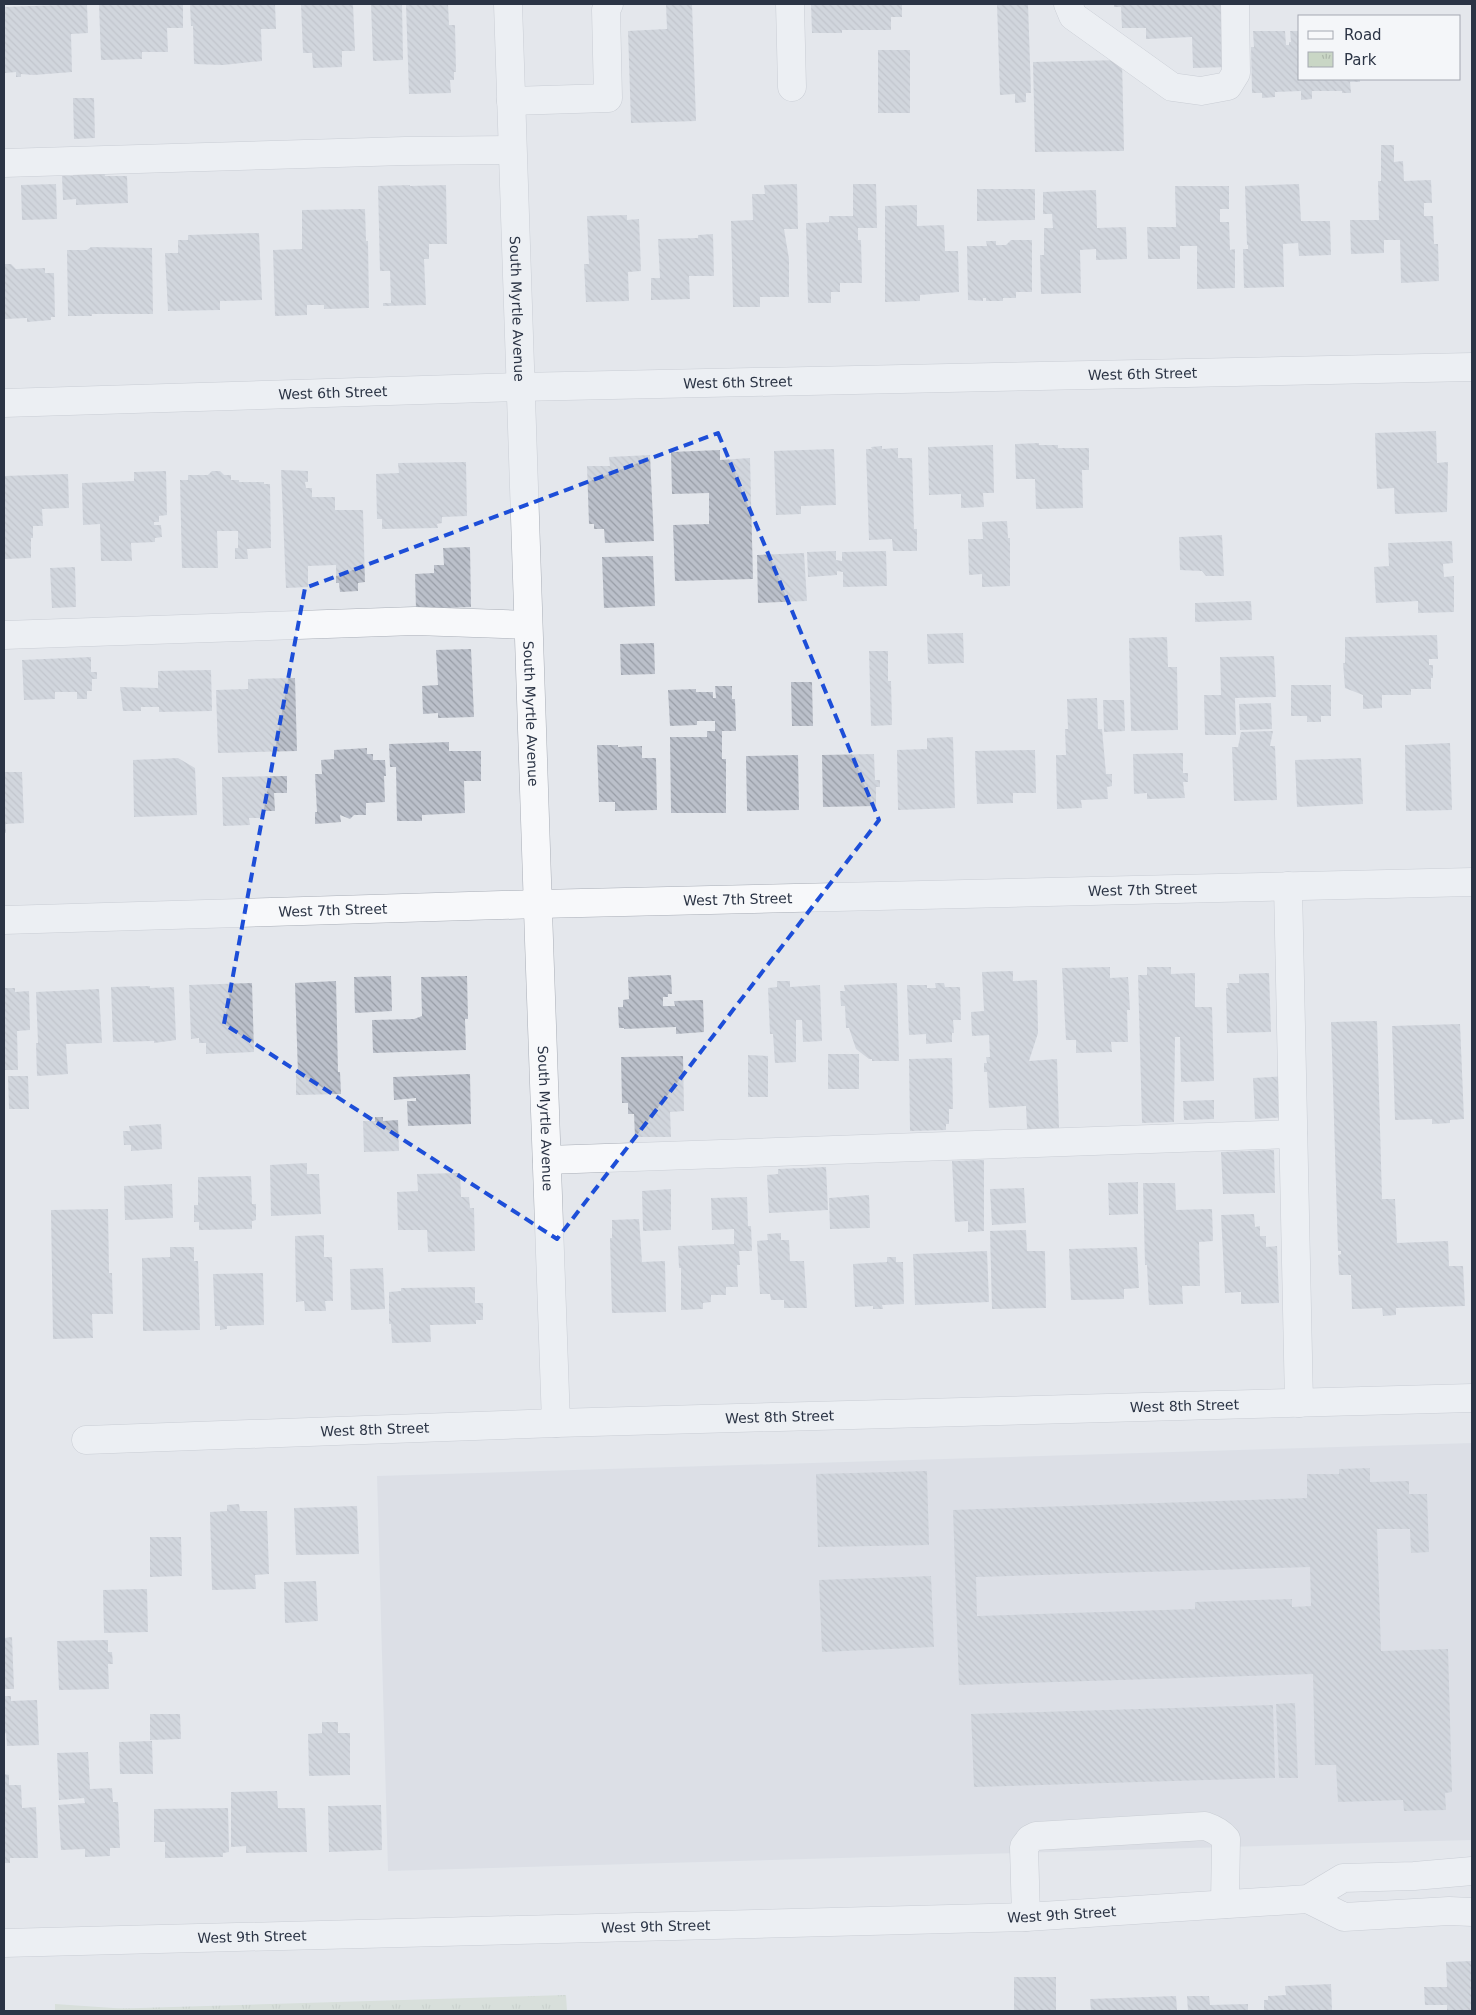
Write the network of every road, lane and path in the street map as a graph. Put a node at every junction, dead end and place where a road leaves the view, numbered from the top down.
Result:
1 (508, 4) edge
2 (790, 4) edge
3 (1235, 4) edge
4 (608, 7) edge
5 (1070, 10) edge
6 (792, 87) dead end
7 (510, 101) junction
8 (512, 150) junction
9 (4, 163) edge
10 (1472, 367) edge
11 (518, 387) junction
12 (4, 403) edge
13 (528, 625) junction
14 (4, 635) edge
15 (1472, 882) edge
16 (1288, 886) junction
17 (539, 904) junction
18 (4, 920) edge
19 (1293, 1134) junction
20 (547, 1160) junction
21 (1472, 1398) edge
22 (1299, 1403) junction
23 (556, 1423) junction
24 (86, 1440) dead end
25 (1472, 1871) edge
26 (1308, 1899) junction
27 (1225, 1904) junction
28 (1472, 1912) edge
29 (1026, 1917) junction
30 (4, 1943) edge

1 - 7 street, South Myrtle Avenue
2 - 6 street
3 - 5 street
4 - 7 street
7 - 8 street, South Myrtle Avenue
8 - 9 street
8 - 11 street, South Myrtle Avenue
10 - 11 street, West 6th Street
11 - 12 street, West 6th Street
11 - 13 street, South Myrtle Avenue
13 - 14 street
13 - 17 street, South Myrtle Avenue
15 - 16 street, West 7th Street
16 - 17 street, West 7th Street
16 - 19 street
17 - 18 street, West 7th Street
17 - 20 street, South Myrtle Avenue
19 - 20 street
19 - 22 street
20 - 23 street, South Myrtle Avenue
21 - 22 street, West 8th Street
22 - 23 street, West 8th Street
23 - 24 street, West 8th Street
25 - 26 street, West 9th Street
26 - 27 street, West 9th Street
26 - 28 street
27 - 29 street, West 9th Street
27 - 29 street
29 - 30 street, West 9th Street

